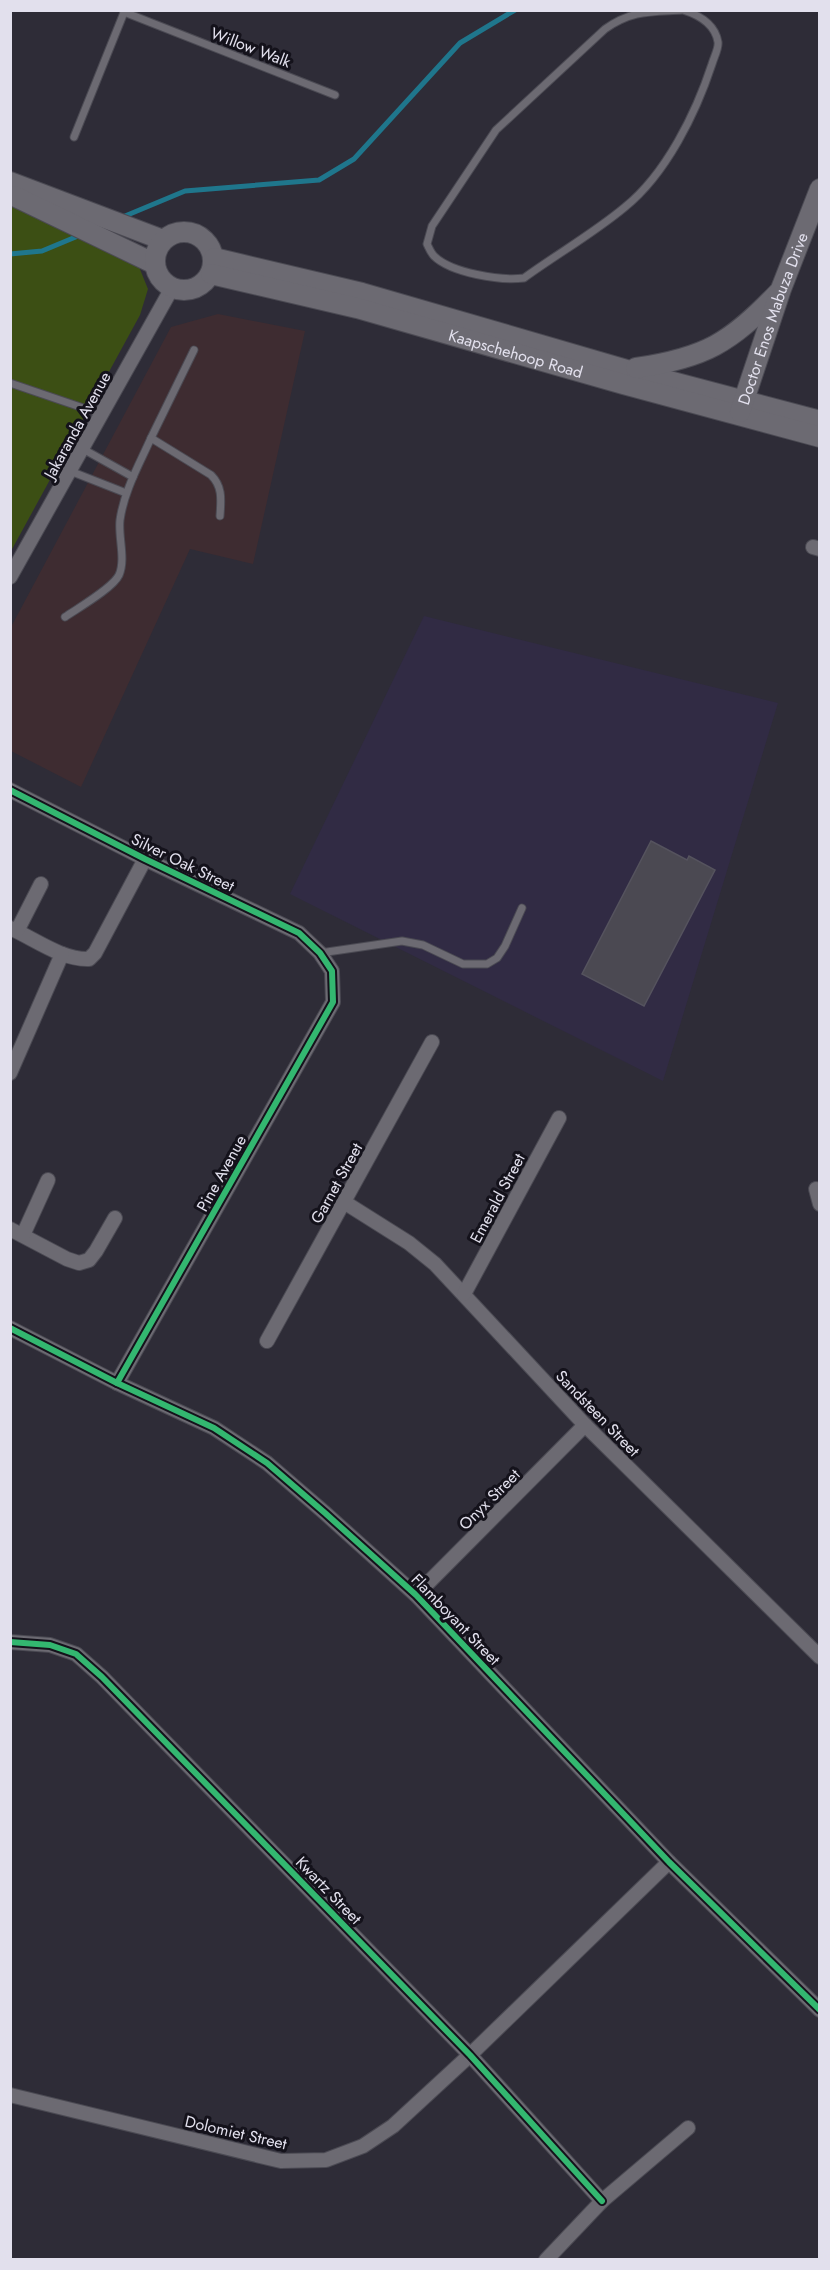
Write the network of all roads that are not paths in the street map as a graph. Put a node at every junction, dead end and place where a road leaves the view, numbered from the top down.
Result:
1 (683, 10) edge
2 (124, 11) edge
3 (335, 95) dead end
4 (74, 137) dead end
5 (10, 182) edge
6 (819, 189) edge
7 (10, 194) edge
8 (163, 240) junction
9 (155, 264) junction
10 (213, 266) junction
11 (172, 288) junction
12 (781, 289) junction
13 (194, 350) dead end
14 (627, 370) junction
15 (10, 383) edge
16 (742, 406) junction
17 (101, 414) junction
18 (819, 421) edge
19 (819, 437) edge
20 (151, 438) junction
21 (82, 448) junction
22 (70, 471) junction
23 (134, 477) junction
24 (126, 493) junction
25 (220, 516) dead end
26 (10, 577) edge
27 (65, 617) dead end
28 (10, 790) edge
29 (145, 859) junction
30 (41, 884) dead end
31 (522, 909) dead end
32 (14, 930) edge
33 (320, 953) junction
34 (62, 954) junction
35 (332, 971) joint
36 (432, 1042) dead end
37 (10, 1073) edge
38 (559, 1118) dead end
39 (48, 1180) dead end
40 (816, 1189) dead end
41 (344, 1202) junction
42 (819, 1204) edge
43 (115, 1218) dead end
44 (16, 1232) edge
45 (464, 1294) junction
46 (10, 1328) edge
47 (267, 1341) dead end
48 (117, 1383) junction
49 (585, 1425) junction
50 (416, 1595) junction
51 (10, 1642) edge
52 (819, 1657) edge
53 (669, 1862) junction
54 (819, 2010) edge
55 (470, 2055) junction
56 (10, 2095) edge
57 (688, 2128) dead end
58 (602, 2201) junction
59 (546, 2259) edge

1 - 1 lane
2 - 3 lane, Willow Walk
2 - 4 lane
5 - 8 main road
6 - 12 main road, Doctor Enos Mabuza Drive
7 - 9 main road
8 - 9 main road
8 - 10 main road
9 - 11 main road
10 - 11 main road
10 - 14 main road, Kaapschehoop Road
10 - 16 main road, Kaapschehoop Road
11 - 17 street, Jakaranda Avenue
12 - 14 main road
12 - 16 main road, Doctor Enos Mabuza Drive
13 - 20 lane
14 - 16 main road, Kaapschehoop Road
15 - 17 lane
16 - 18 main road, Kaapschehoop Road
16 - 19 main road, Kaapschehoop Road
17 - 21 street, Jakaranda Avenue
20 - 23 lane
20 - 25 lane
21 - 22 street, Jakaranda Avenue
21 - 23 lane
22 - 24 lane
22 - 26 street, Jakaranda Avenue
23 - 24 lane
24 - 27 lane
28 - 29 street, Silver Oak Street
29 - 33 street, Silver Oak Street
29 - 34 street
30 - 32 street
31 - 33 lane
32 - 34 street
33 - 35 street, Silver Oak Street
34 - 37 street
35 - 48 street, Pine Avenue
36 - 41 street, Garnet Street
38 - 45 street, Emerald Street
39 - 44 street
40 - 42 street
41 - 45 street, Sandsteen Street
41 - 47 street, Garnet Street
43 - 44 street
45 - 49 street, Sandsteen Street
46 - 48 street, Flamboyant Street
48 - 50 street, Flamboyant Street
49 - 50 street, Onyx Street
49 - 52 street, Sandsteen Street
50 - 53 street, Flamboyant Street
51 - 55 street, Kwartz Street
53 - 54 street, Flamboyant Street
53 - 55 street, Dolomiet Street
55 - 56 street, Dolomiet Street
55 - 58 street, Kwartz Street
57 - 58 street
58 - 59 street

